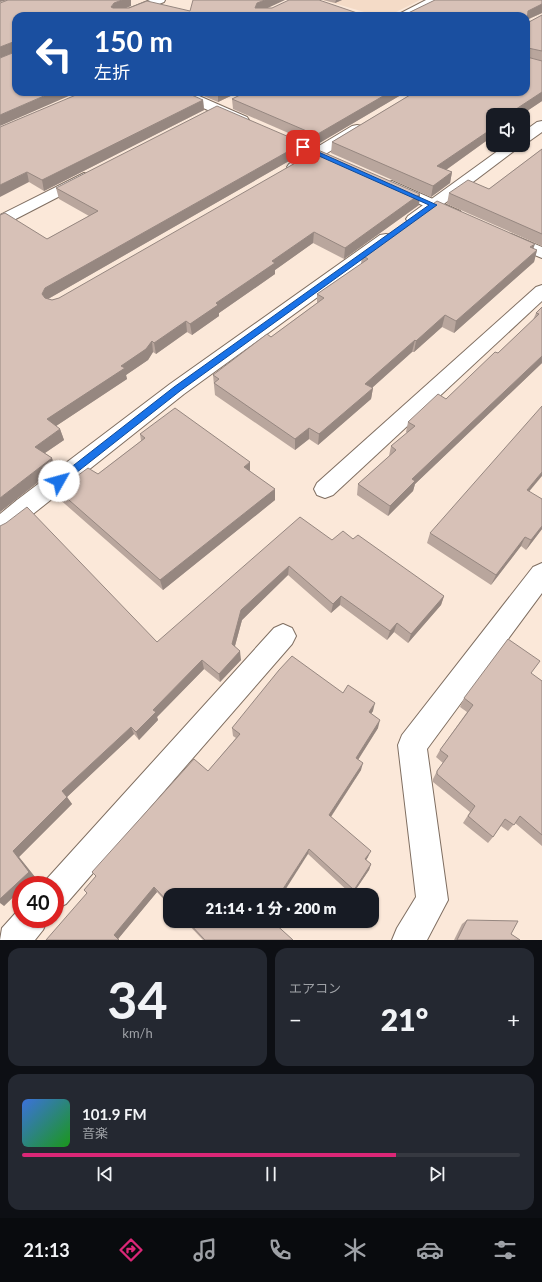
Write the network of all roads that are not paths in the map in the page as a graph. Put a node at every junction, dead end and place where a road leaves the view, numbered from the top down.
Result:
1 (160, 0) edge
2 (434, 0) edge
3 (130, 12) edge
4 (411, 12) edge
5 (188, 96) edge
6 (232, 102) dead end
7 (218, 109) junction
8 (204, 116) edge
9 (371, 121) edge
10 (253, 125) edge
11 (542, 125) edge
12 (530, 134) edge
13 (310, 150) junction
14 (505, 152) edge
15 (332, 160) edge
16 (98, 171) edge
17 (283, 173) edge
18 (375, 179) edge
19 (433, 205) junction
20 (0, 221) edge
21 (470, 221) edge
22 (498, 234) edge
23 (542, 253) edge
24 (542, 291) edge
25 (325, 489) dead end
26 (0, 527) edge
27 (542, 574) edge
28 (283, 636) dead end
29 (64, 883) edge
30 (24, 928) edge
31 (14, 940) edge
32 (410, 940) edge

1 - 3 street
2 - 4 street
5 - 7 street
6 - 7 street
7 - 8 street
7 - 10 street
9 - 13 street
11 - 12 street
13 - 15 street
13 - 17 street
14 - 19 street
16 - 20 street
18 - 19 street
19 - 21 street
19 - 26 street
22 - 23 street
24 - 25 street
27 - 32 street
28 - 29 street
30 - 31 street

